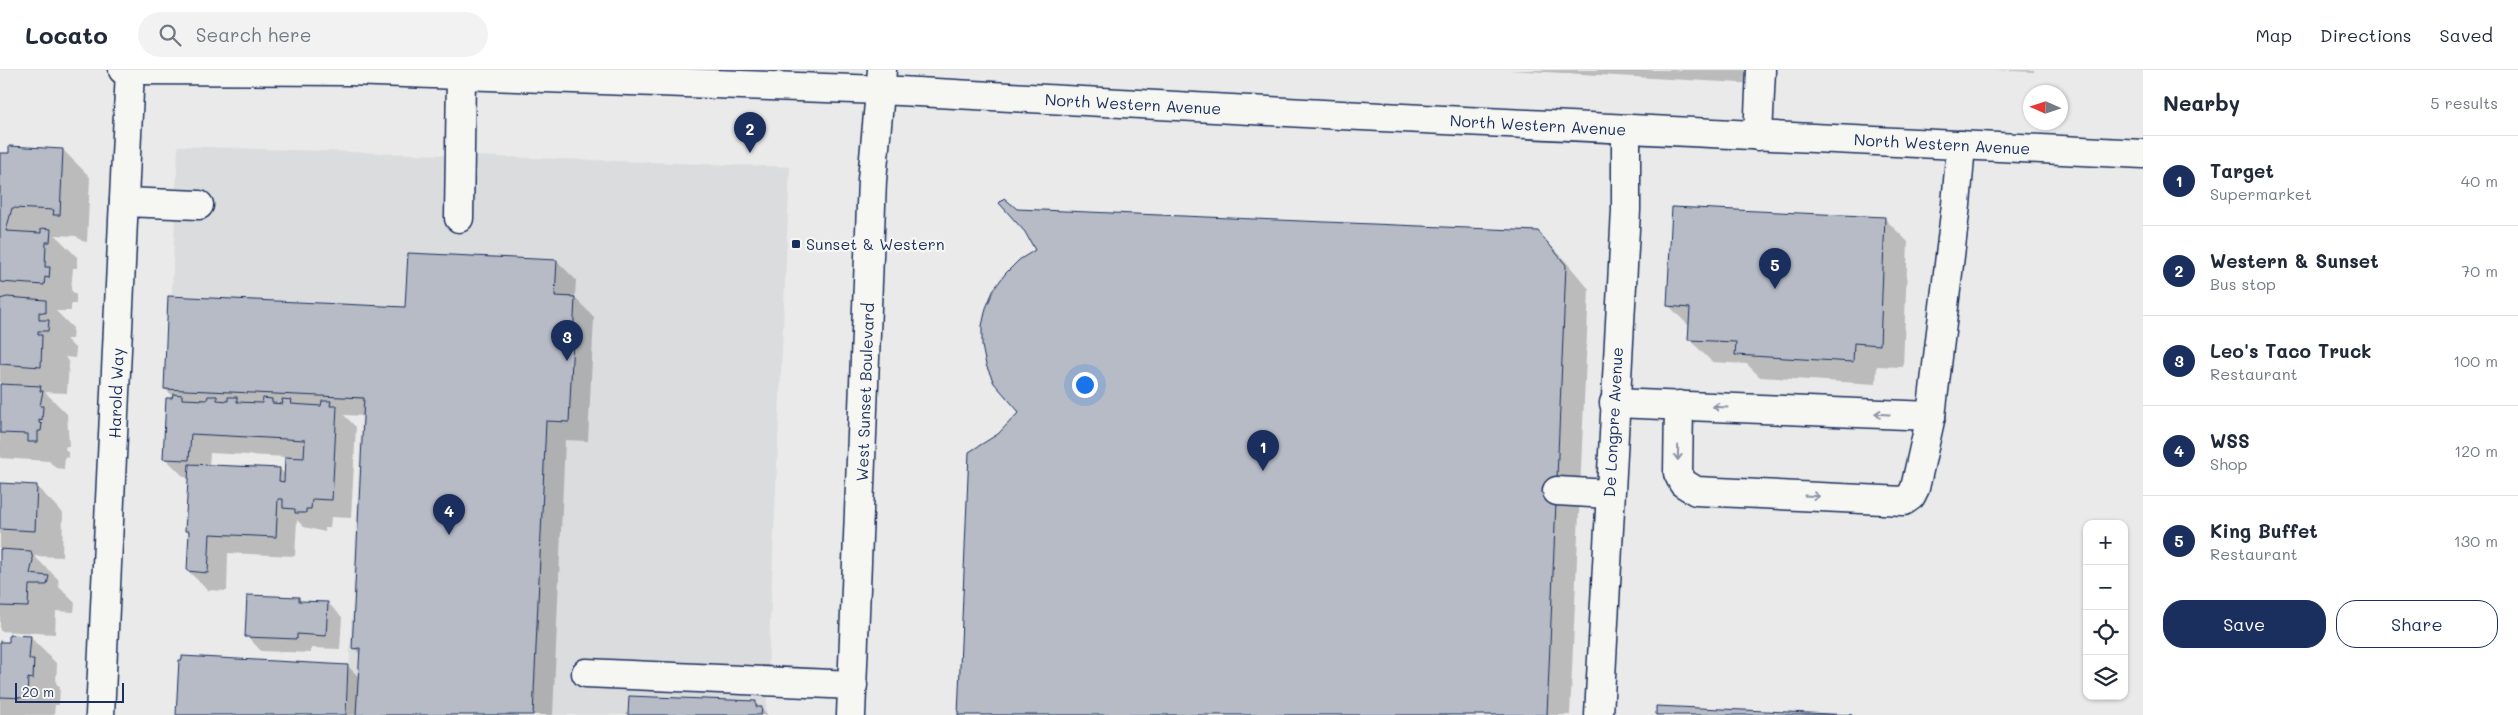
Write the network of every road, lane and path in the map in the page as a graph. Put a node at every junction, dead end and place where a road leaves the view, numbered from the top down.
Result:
1 (123, 70) edge
2 (130, 70) edge
3 (1761, 70) edge
4 (404, 72) edge
5 (564, 75) edge
6 (461, 76) junction
7 (881, 80) edge
8 (1626, 129) junction
9 (1758, 136) junction
10 (1960, 145) junction
11 (2143, 154) edge
12 (124, 202) junction
13 (199, 205) dead end
14 (459, 218) dead end
15 (1614, 403) junction
16 (1679, 405) junction
17 (1931, 416) junction
18 (1557, 491) dead end
19 (1609, 494) junction
20 (586, 673) dead end
21 (853, 685) junction
22 (100, 715) edge
23 (852, 715) edge
24 (1599, 715) edge

1 - 2 main road, North Western Avenue
2 - 4 main road, North Western Avenue
2 - 12 main road, Harold Way
3 - 9 main road
4 - 6 main road, North Western Avenue
5 - 6 main road, North Western Avenue
5 - 7 main road, North Western Avenue
6 - 14 main road
7 - 8 main road, North Western Avenue
7 - 21 main road, West Sunset Boulevard
8 - 9 main road, North Western Avenue
8 - 15 main road, De Longpre Avenue
9 - 10 main road, North Western Avenue
10 - 11 main road, North Western Avenue
10 - 17 main road
12 - 13 main road
12 - 22 main road, Harold Way
15 - 16 main road
15 - 19 main road, De Longpre Avenue
17 -> 16 main road
16 -> 17 main road
18 - 19 main road
19 - 24 main road, De Longpre Avenue
20 - 21 main road
21 - 23 main road, West Sunset Boulevard

